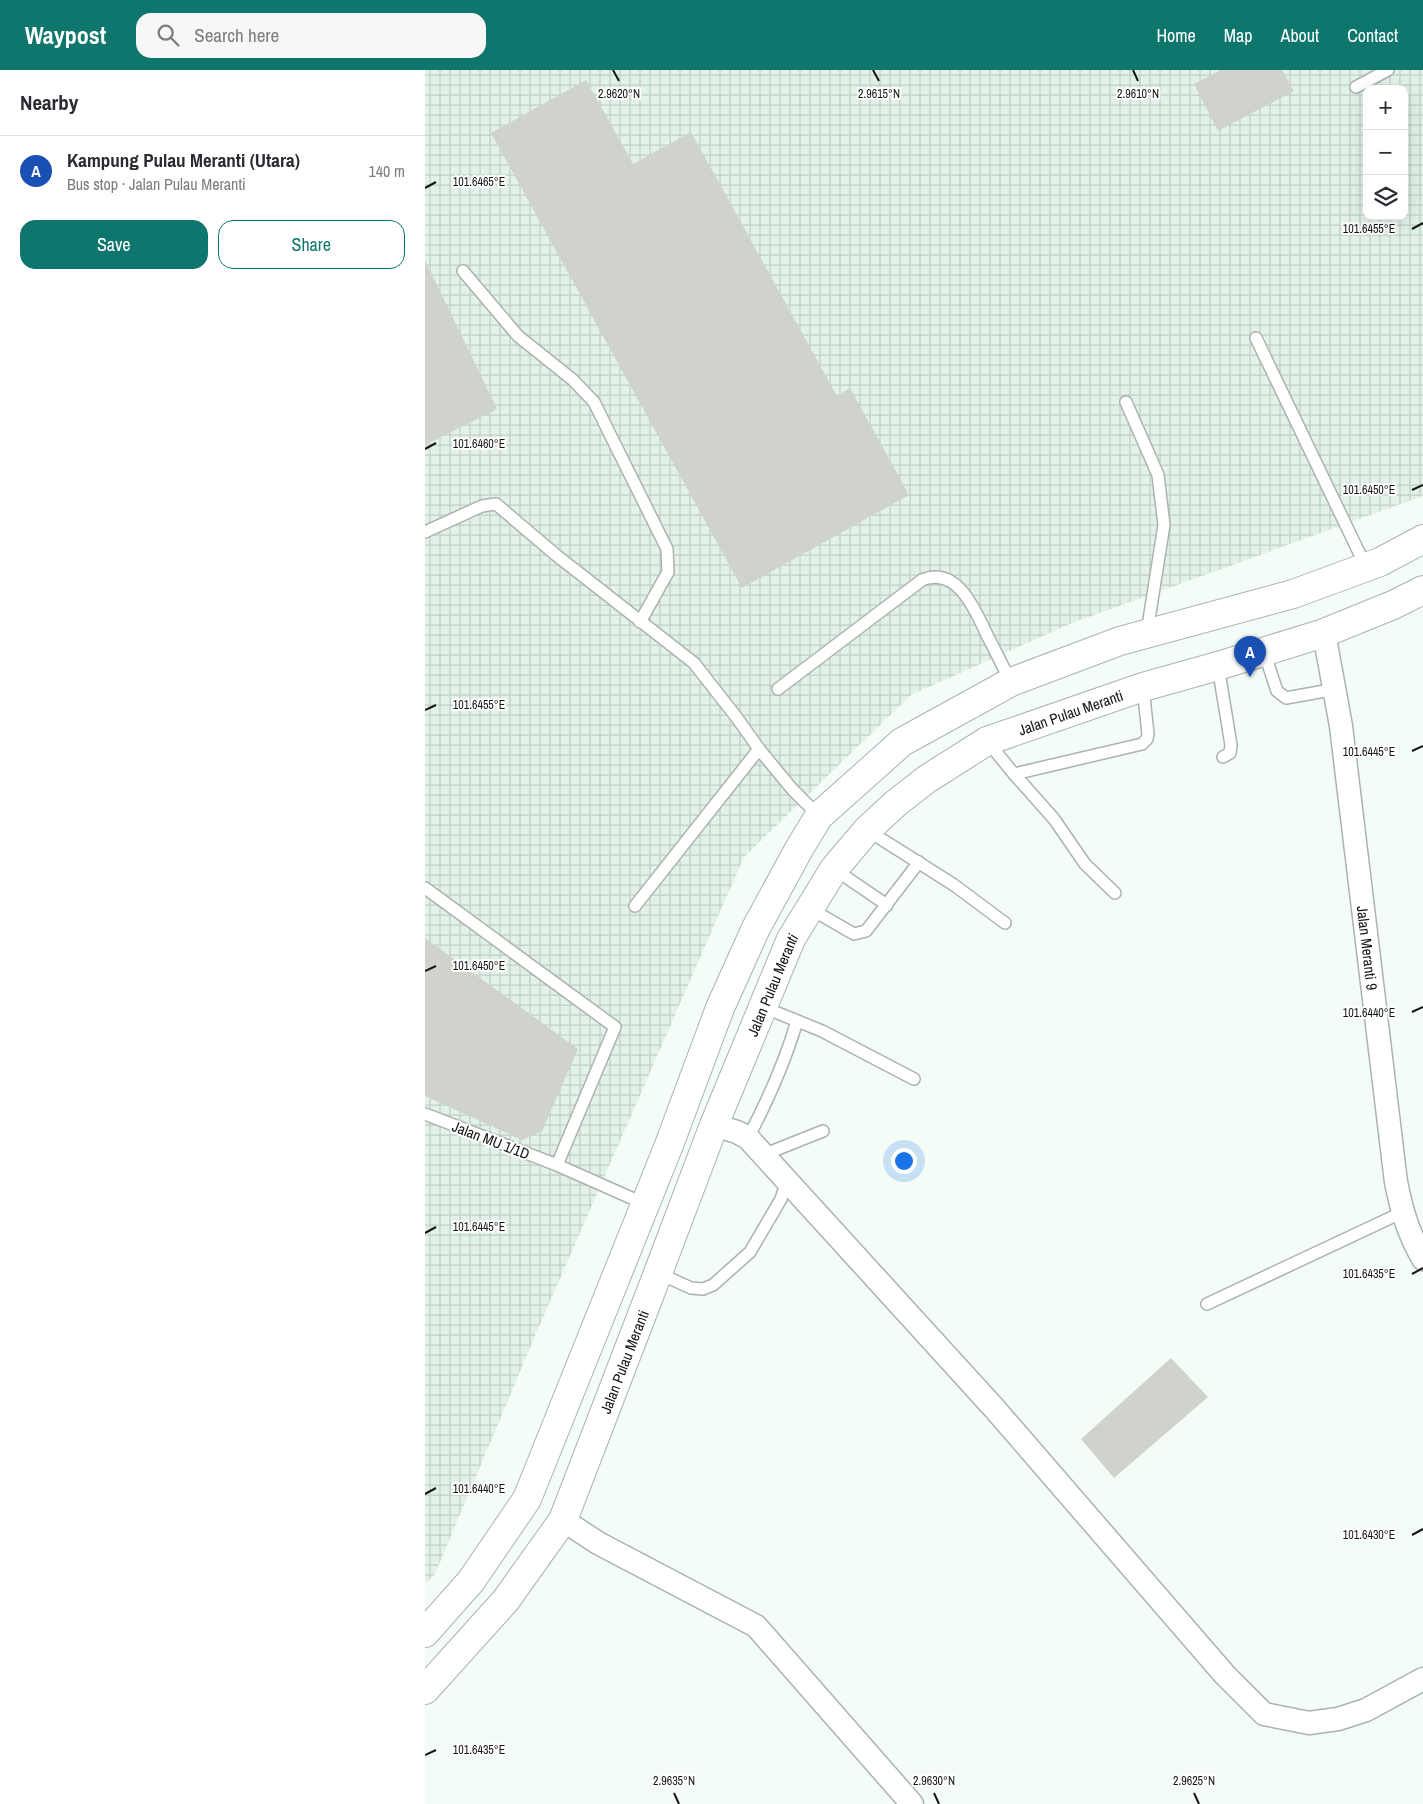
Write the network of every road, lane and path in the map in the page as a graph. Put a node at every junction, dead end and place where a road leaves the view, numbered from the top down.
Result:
1 (1388, 70) edge
2 (1356, 87) dead end
3 (463, 270) dead end
4 (1255, 338) dead end
5 (1126, 402) dead end
6 (425, 532) edge
7 (1423, 539) edge
8 (1366, 567) junction
9 (1423, 590) edge
10 (640, 622) junction
11 (1324, 633) junction
12 (1147, 634) junction
13 (1264, 651) junction
14 (1218, 666) junction
15 (1011, 682) junction
16 (1143, 687) junction
17 (778, 689) dead end
18 (1336, 689) junction
19 (987, 741) junction
20 (759, 749) junction
21 (1223, 757) dead end
22 (1014, 774) junction
23 (819, 816) junction
24 (867, 830) junction
25 (919, 862) junction
26 (835, 869) junction
27 (425, 888) edge
28 (1115, 893) dead end
29 (887, 905) junction
30 (635, 906) dead end
31 (809, 908) junction
32 (1005, 924) dead end
33 (761, 1007) junction
34 (797, 1021) junction
35 (914, 1079) dead end
36 (425, 1114) edge
37 (713, 1125) junction
38 (823, 1131) dead end
39 (748, 1138) junction
40 (763, 1155) junction
41 (557, 1165) junction
42 (787, 1181) junction
43 (645, 1204) junction
44 (1403, 1212) junction
45 (1423, 1259) edge
46 (658, 1273) junction
47 (1207, 1304) dead end
48 (563, 1520) junction
49 (425, 1633) edge
50 (1423, 1679) edge
51 (425, 1690) edge
52 (912, 1804) edge

1 - 2 lane
3 - 10 lane
4 - 8 lane
5 - 12 lane
6 - 10 lane
7 - 8 main road
8 - 12 main road
9 - 11 main road, Jalan Pulau Meranti
10 - 20 lane
11 - 13 main road, Jalan Pulau Meranti
11 - 18 street, Jalan Meranti 9
12 - 15 main road
13 - 14 main road, Jalan Pulau Meranti
13 - 18 lane
14 - 16 main road, Jalan Pulau Meranti
14 - 21 lane
15 - 17 lane
15 - 23 main road
16 - 19 main road, Jalan Pulau Meranti
16 - 22 lane
18 - 44 street, Jalan Meranti 9
19 - 22 lane
19 - 24 main road, Jalan Pulau Meranti
20 - 23 lane
20 - 30 lane
22 - 28 lane
23 - 43 main road
24 - 25 lane
24 - 26 main road, Jalan Pulau Meranti
25 - 29 lane
25 - 32 lane
26 - 29 lane
26 - 31 main road, Jalan Pulau Meranti
27 - 41 lane
29 - 31 lane
31 - 33 main road, Jalan Pulau Meranti
33 - 34 lane
33 - 37 main road, Jalan Pulau Meranti
34 - 35 lane
34 - 39 lane
36 - 41 lane, Jalan MU 1/1D
37 - 39 street
37 - 46 main road, Jalan Pulau Meranti
38 - 40 lane
39 - 40 street
40 - 42 street
41 - 43 lane, Jalan MU 1/1D
42 - 46 lane
42 - 50 street
43 - 49 main road
44 - 45 street, Jalan Meranti 9
44 - 47 lane
46 - 48 main road, Jalan Pulau Meranti
48 - 51 main road, Jalan Pulau Meranti
48 - 52 street

